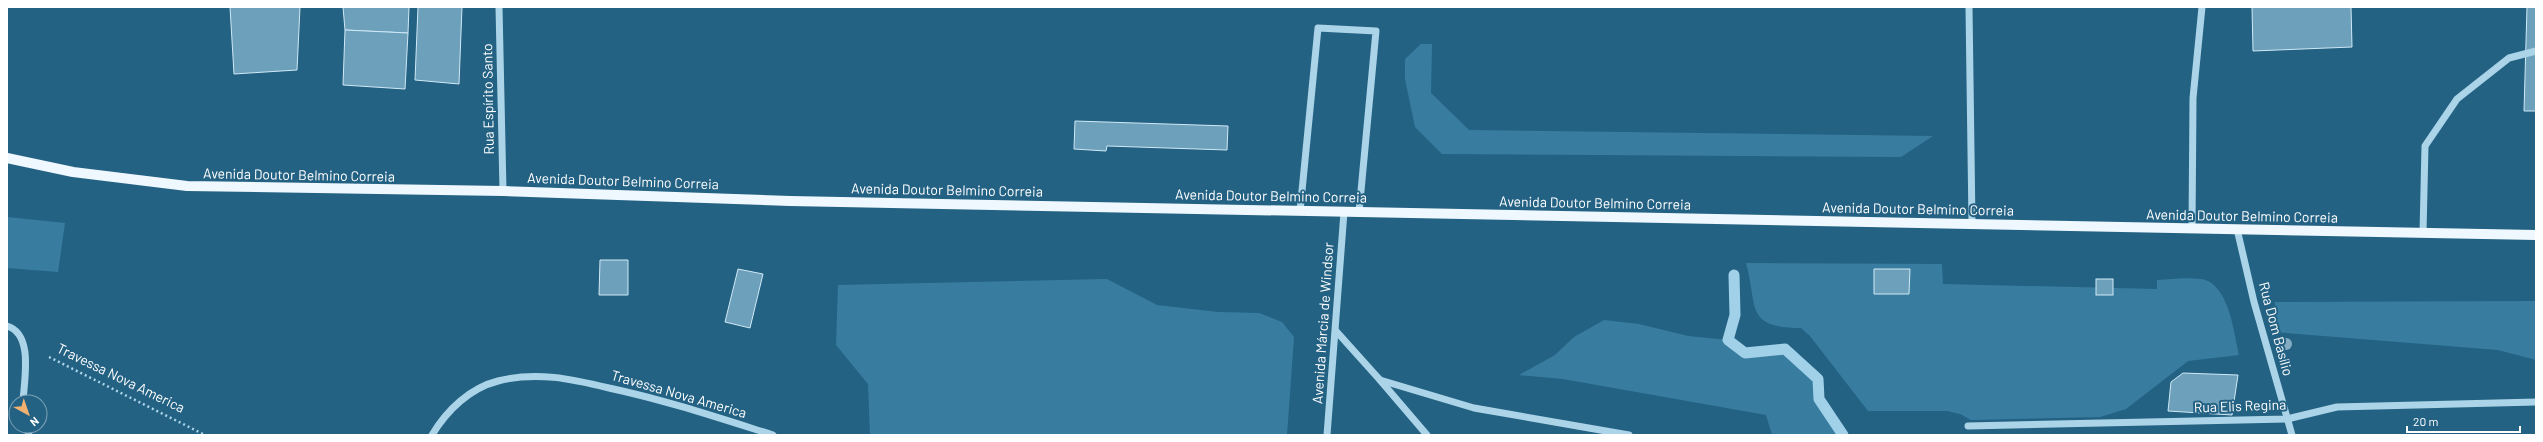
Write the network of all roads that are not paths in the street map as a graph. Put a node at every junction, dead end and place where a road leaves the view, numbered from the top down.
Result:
1 (499, 7) edge
2 (1969, 7) edge
3 (2202, 7) edge
4 (2536, 51) edge
5 (7, 158) edge
6 (503, 191) junction
7 (1300, 211) junction
8 (1344, 212) junction
9 (1359, 212) junction
10 (1972, 224) junction
11 (2192, 229) junction
12 (2237, 229) junction
13 (2423, 233) junction
14 (2536, 235) edge
15 (7, 326) edge
16 (1336, 331) junction
17 (1380, 380) junction
18 (22, 394) edge
19 (2536, 402) edge
20 (2287, 419) junction
21 (1968, 426) dead end
22 (432, 435) edge
23 (773, 435) edge
24 (1327, 435) edge
25 (1427, 435) edge
26 (1629, 435) edge
27 (2292, 435) edge

1 - 6 street, Rua Espírito Santo
2 - 10 street
3 - 11 street
4 - 13 street
5 - 6 main road, Avenida Doutor Belmino Correia
6 - 7 main road, Avenida Doutor Belmino Correia
7 - 8 main road, Avenida Doutor Belmino Correia
7 - 9 street
8 - 9 main road, Avenida Doutor Belmino Correia
8 - 16 street, Avenida Márcia de Windsor
9 - 10 main road, Avenida Doutor Belmino Correia
10 - 11 main road, Avenida Doutor Belmino Correia
11 - 12 main road, Avenida Doutor Belmino Correia
12 - 13 main road, Avenida Doutor Belmino Correia
12 - 20 street, Rua Dom Basílio
13 - 14 main road, Avenida Doutor Belmino Correia
15 - 18 street
16 - 17 street
16 - 24 street, Avenida Márcia de Windsor
17 - 25 street
17 - 26 street
19 - 20 street, Rua Elis Regina
20 - 21 street, Rua Elis Regina
20 - 27 street, Rua Dom Basílio
22 - 23 street, Travessa Nova America

